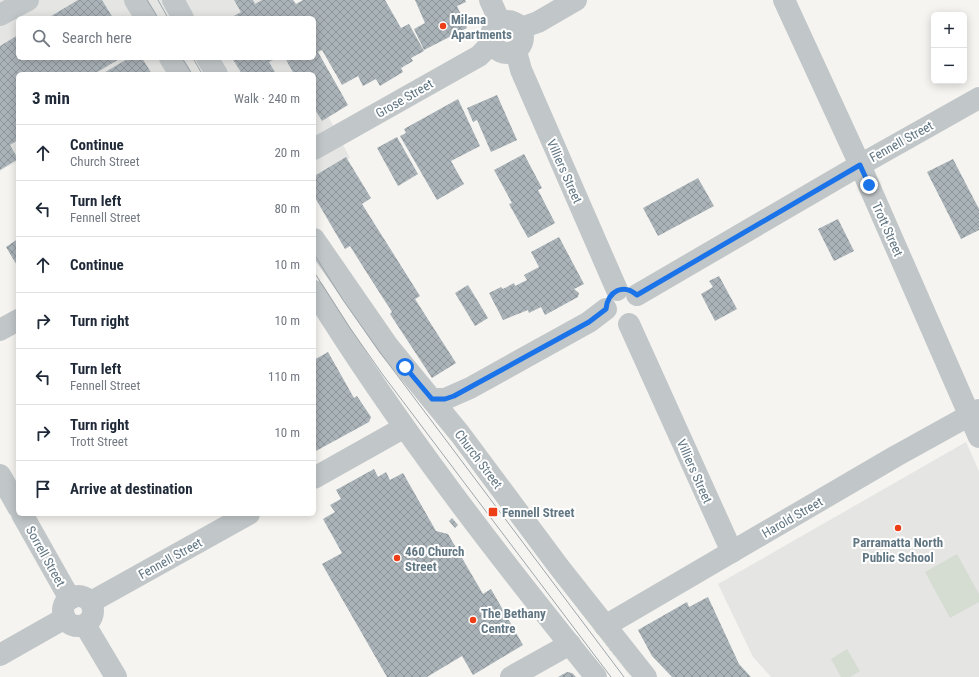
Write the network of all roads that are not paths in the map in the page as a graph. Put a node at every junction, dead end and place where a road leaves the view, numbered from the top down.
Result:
1 (28, 0) edge
2 (135, 0) edge
3 (173, 0) edge
4 (490, 0) edge
5 (576, 0) edge
6 (784, 0) edge
7 (0, 15) edge
8 (145, 16) edge
9 (183, 16) edge
10 (500, 22) junction
11 (521, 28) junction
12 (492, 43) junction
13 (516, 51) junction
14 (171, 60) edge
15 (208, 60) edge
16 (179, 72) edge
17 (216, 72) edge
18 (979, 98) edge
19 (316, 148) edge
20 (860, 165) junction
21 (316, 242) edge
22 (627, 293) junction
23 (316, 294) edge
24 (606, 309) junction
25 (16, 321) edge
26 (629, 324) junction
27 (0, 330) edge
28 (432, 399) junction
29 (974, 412) edge
30 (403, 428) junction
31 (979, 437) edge
32 (0, 475) edge
33 (316, 477) edge
34 (16, 503) edge
35 (23, 516) edge
36 (245, 516) edge
37 (732, 552) junction
38 (75, 606) junction
39 (605, 626) junction
40 (570, 644) junction
41 (0, 655) edge
42 (116, 677) edge
43 (511, 677) edge
44 (596, 677) edge
45 (646, 677) edge

1 - 7 street
2 - 8 street
3 - 9 street
4 - 10 street
5 - 11 street
6 - 20 street, Trott Street
10 - 11 street
10 - 12 street
11 - 13 street
12 - 13 street
12 - 19 street, Grose Street
13 - 22 street, Villiers Street
14 - 16 street
15 - 17 street
18 - 20 street, Fennell Street
20 - 22 street, Fennell Street
20 - 29 street, Trott Street
21 - 28 street, Church Street
22 - 24 street
22 - 26 street
23 - 30 street
24 - 26 street
24 - 28 street
25 - 27 street
26 - 37 street, Villiers Street
28 - 39 street, Church Street
29 - 31 street, Trott Street
29 - 37 street, Harold Street
30 - 33 street
30 - 40 street
32 - 34 street
35 - 38 street, Sorrell Street
36 - 38 street, Fennell Street
37 - 39 street, Harold Street
38 - 41 street, Fennell Street
38 - 42 street
39 - 45 street, Church Street
40 - 43 street
40 - 44 street

